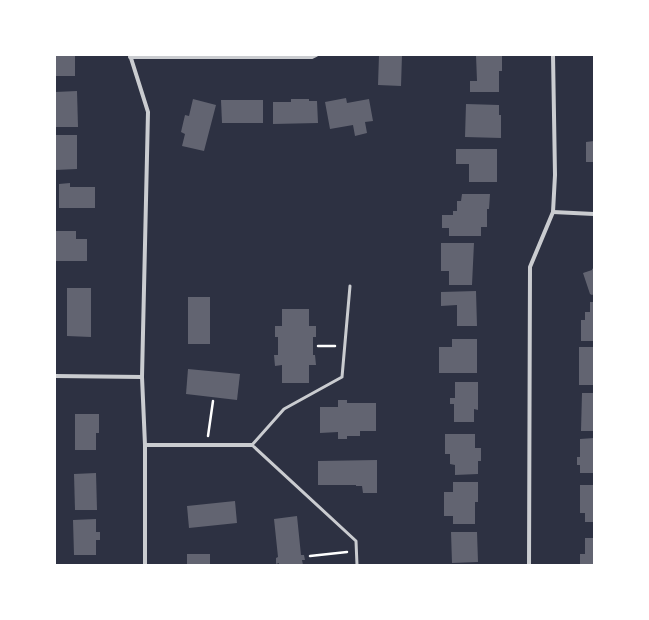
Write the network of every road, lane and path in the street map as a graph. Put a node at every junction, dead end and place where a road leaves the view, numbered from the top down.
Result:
1 (316, 55) edge
2 (553, 55) edge
3 (130, 56) edge
4 (553, 212) junction
5 (594, 214) edge
6 (350, 286) dead end
7 (318, 346) dead end
8 (345, 346) junction
9 (55, 376) edge
10 (142, 377) junction
11 (213, 401) dead end
12 (145, 445) junction
13 (206, 445) junction
14 (252, 445) junction
15 (356, 551) junction
16 (310, 556) dead end
17 (145, 565) edge
18 (357, 565) edge
19 (529, 565) edge

1 - 3 street
2 - 4 street
3 - 10 street
4 - 5 street
4 - 19 street
6 - 8 lane
7 - 8 path
8 - 14 lane
9 - 10 street
10 - 12 street
11 - 13 path
12 - 13 street
12 - 17 street
13 - 14 street
14 - 15 lane
15 - 16 path
15 - 18 lane

